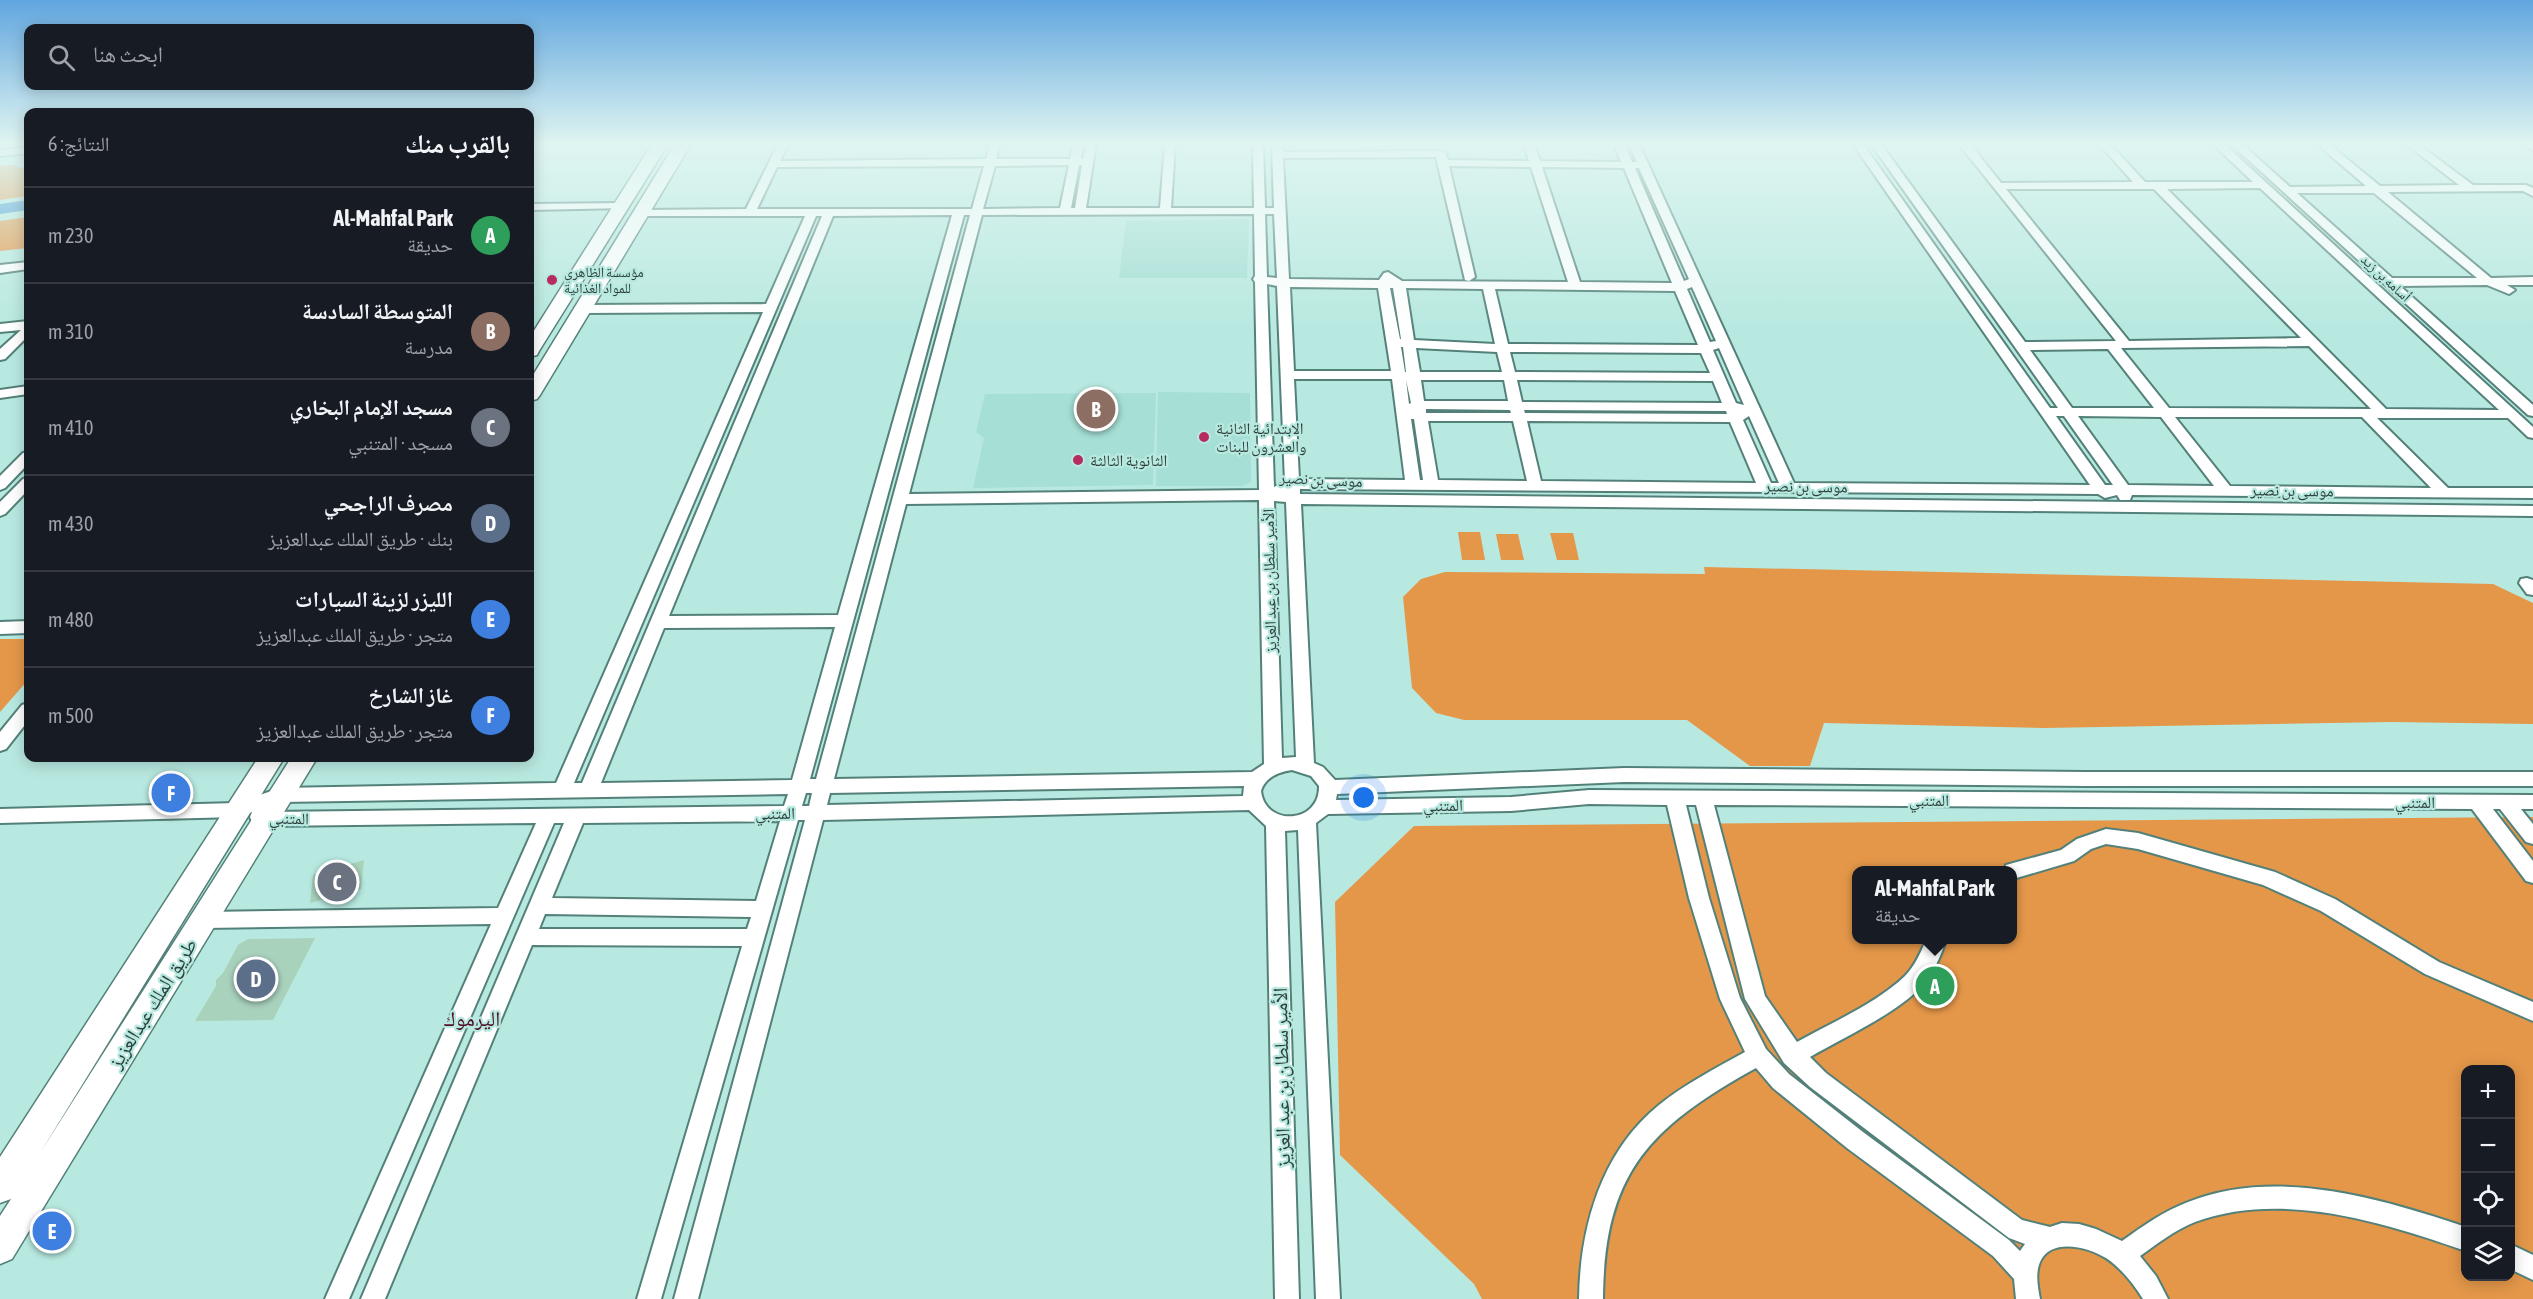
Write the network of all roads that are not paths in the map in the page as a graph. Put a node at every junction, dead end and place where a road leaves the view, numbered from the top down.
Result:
1 (646, 205) edge
2 (754, 205) edge
3 (971, 205) edge
4 (1066, 205) edge
5 (1081, 205) edge
6 (1165, 205) edge
7 (1258, 205) edge
8 (1280, 205) edge
9 (1453, 205) edge
10 (1549, 205) edge
11 (1645, 205) edge
12 (1661, 205) edge
13 (1900, 205) edge
14 (1919, 205) edge
15 (2012, 205) edge
16 (2176, 205) edge
17 (2284, 205) edge
18 (2303, 205) edge
19 (2396, 205) edge
20 (2411, 205) edge
21 (622, 206) joint
22 (534, 209) edge
23 (1165, 211) junction
24 (1258, 211) junction
25 (1280, 211) junction
26 (812, 212) junction
27 (829, 212) junction
28 (968, 212) junction
29 (1065, 212) junction
30 (1080, 212) junction
31 (641, 213) junction
32 (750, 213) junction
33 (24, 256) edge
34 (0, 258) edge
35 (24, 266) edge
36 (0, 269) edge
37 (1469, 276) junction
38 (1259, 279) junction
39 (1284, 279) junction
40 (1390, 281) junction
41 (1574, 281) junction
42 (1695, 281) junction
43 (2488, 281) junction
44 (2533, 281) edge
45 (1678, 282) junction
46 (2390, 282) junction
47 (1488, 285) junction
48 (2507, 286) junction
49 (2533, 290) edge
50 (2403, 293) junction
51 (771, 308) junction
52 (583, 309) junction
53 (24, 325) edge
54 (0, 328) edge
55 (24, 334) edge
56 (1408, 340) junction
57 (1394, 341) junction
58 (1501, 342) junction
59 (1723, 342) junction
60 (2312, 342) junction
61 (1704, 343) junction
62 (534, 345) edge
63 (2119, 345) junction
64 (2020, 346) junction
65 (0, 356) edge
66 (1288, 375) junction
67 (1397, 375) junction
68 (1414, 376) junction
69 (1509, 376) junction
70 (1718, 377) junction
71 (534, 389) edge
72 (24, 391) edge
73 (0, 394) edge
74 (1755, 410) junction
75 (1419, 411) junction
76 (1518, 411) junction
77 (1403, 412) junction
78 (1733, 412) junction
79 (2045, 412) junction
80 (2068, 412) junction
81 (2164, 412) junction
82 (2533, 412) edge
83 (2365, 413) junction
84 (2382, 413) junction
85 (2511, 414) junction
86 (2533, 434) edge
87 (24, 460) edge
88 (1413, 484) junction
89 (0, 485) edge
90 (1431, 485) junction
91 (24, 486) edge
92 (1535, 486) junction
93 (1765, 487) junction
94 (1788, 487) junction
95 (2100, 489) junction
96 (2124, 490) junction
97 (2225, 490) junction
98 (1294, 491) junction
99 (2444, 492) junction
100 (2533, 492) edge
101 (1267, 495) junction
102 (902, 498) junction
103 (2126, 507) junction
104 (0, 511) edge
105 (2533, 511) edge
106 (845, 621) junction
107 (658, 622) junction
108 (24, 627) edge
109 (0, 628) edge
110 (24, 714) edge
111 (0, 744) edge
112 (268, 762) edge
113 (301, 762) edge
114 (1305, 765) junction
115 (1273, 766) junction
116 (1257, 779) junction
117 (2533, 779) edge
118 (799, 786) junction
119 (822, 786) junction
120 (1329, 788) junction
121 (589, 789) junction
122 (562, 790) junction
123 (1675, 798) junction
124 (1703, 798) junction
125 (2477, 802) junction
126 (2505, 802) junction
127 (2533, 802) edge
128 (1254, 803) junction
129 (273, 807) junction
130 (1325, 807) junction
131 (238, 810) junction
132 (790, 813) junction
133 (815, 813) junction
134 (577, 815) junction
135 (0, 816) edge
136 (548, 816) junction
137 (1275, 820) junction
138 (1307, 821) junction
139 (2533, 837) edge
140 (2017, 870) edge
141 (2533, 875) edge
142 (538, 906) junction
143 (762, 909) junction
144 (504, 916) junction
145 (204, 920) junction
146 (526, 937) junction
147 (754, 938) junction
148 (1934, 944) edge
149 (2533, 1012) edge
150 (1758, 1056) junction
151 (1792, 1056) junction
152 (0, 1187) edge
153 (2461, 1237) edge
154 (2049, 1238) junction
155 (0, 1247) edge
156 (2121, 1256) junction
157 (2515, 1258) edge
158 (2533, 1268) edge
159 (2024, 1274) junction
160 (337, 1299) edge
161 (373, 1299) edge
162 (649, 1299) edge
163 (686, 1299) edge
164 (1287, 1299) edge
165 (1328, 1299) edge
166 (1591, 1299) edge
167 (2028, 1299) edge
168 (2156, 1299) edge

1 - 31 highway
2 - 32 street
3 - 28 street
4 - 29 street
5 - 30 street
6 - 23 street
7 - 24 street, الأمير سلطان بن عبد العزيز
8 - 25 street, الأمير سلطان بن عبد العزيز
9 - 37 street
10 - 41 street
11 - 45 street
12 - 42 street
13 - 79 street
14 - 64 street
15 - 63 street
16 - 60 street
17 - 85 street, أسامه بن زيد
18 - 46 street, أسامه بن زيد
19 - 43 street
20 - 48 street
21 - 22 street
21 - 62 highway
23 - 24 street
23 - 30 street
24 - 25 street
24 - 38 street, الأمير سلطان بن عبد العزيز
25 - 39 street, الأمير سلطان بن عبد العزيز
26 - 27 street
26 - 32 street
26 - 51 street
27 - 28 street
27 - 107 street
28 - 29 street
28 - 102 street
28 - 106 street
29 - 30 street
31 - 32 street
31 - 52 highway
33 - 34 street
35 - 36 street
37 - 40 street
37 - 41 street
38 - 39 street
38 - 101 street, الأمير سلطان بن عبد العزيز
39 - 40 street
39 - 66 street, الأمير سلطان بن عبد العزيز
40 - 47 street
40 - 56 street
40 - 57 street
41 - 45 street
41 - 47 street
42 - 45 street
42 - 59 street
43 - 46 street
43 - 48 street
44 - 48 street
45 - 61 street
46 - 50 street, أسامه بن زيد
47 - 58 street
48 - 49 street
48 - 50 street
50 - 82 street, أسامه بن زيد
51 - 52 street
51 - 122 street
52 - 71 highway
53 - 54 street
55 - 65 street
56 - 57 street
56 - 58 street
56 - 68 street
57 - 67 street
58 - 61 street
58 - 69 street
59 - 61 street
59 - 74 street
60 - 63 street
60 - 84 street
61 - 70 street
63 - 64 street
63 - 81 street
64 - 80 street
66 - 67 street
66 - 98 street, الأمير سلطان بن عبد العزيز
67 - 68 street
67 - 77 street
68 - 69 street
68 - 75 street
69 - 70 street
69 - 76 street
70 - 78 street
72 - 73 street
74 - 78 street
74 - 94 street
75 - 76 street
75 - 77 street
75 - 90 street
76 - 78 street
76 - 92 street
77 - 88 street
78 - 93 street
79 - 80 street
79 - 95 street
80 - 81 street
80 - 96 street
81 - 83 street
81 - 97 street
83 - 84 street
83 - 99 street
84 - 85 street
85 - 86 street, أسامه بن زيد
87 - 89 street
88 - 90 street, موسى بن نصير
88 - 98 street, موسى بن نصير
90 - 92 street, موسى بن نصير
91 - 104 street
92 - 93 street, موسى بن نصير
93 - 94 street, موسى بن نصير
94 - 95 street, موسى بن نصير
95 - 96 street, موسى بن نصير
95 - 103 street
96 - 97 street, موسى بن نصير
96 - 103 street
97 - 99 street, موسى بن نصير
98 - 101 street, موسى بن نصير
98 - 103 street, موسى بن نصير
98 - 114 street, الأمير سلطان بن عبد العزيز
99 - 100 street, موسى بن نصير
101 - 102 street, موسى بن نصير
101 - 115 street, الأمير سلطان بن عبد العزيز
102 - 119 street
103 - 105 street, موسى بن نصير
106 - 107 street
106 - 118 street
107 - 121 street
108 - 109 street
110 - 111 street
112 - 131 highway, طريق الملك عبدالعزيز
113 - 129 highway, طريق الملك عبدالعزيز
114 - 115 street
114 - 120 street
115 - 116 street
116 - 119 street, المتنبي
116 - 128 street
117 - 120 street, المتنبي
118 - 119 street, المتنبي
118 - 121 street, المتنبي
118 - 132 street
119 - 133 street
120 - 130 street
121 - 122 street, المتنبي
122 - 129 street, المتنبي
123 - 124 street, المتنبي
123 - 130 street, المتنبي
123 - 150 street
124 - 125 street, المتنبي
124 - 151 street
125 - 126 street, المتنبي
125 - 141 street
126 - 127 street, المتنبي
126 - 139 street
128 - 133 street, المتنبي
128 - 137 street
129 - 131 street, المتنبي
129 - 131 street, المتنبي
129 - 136 street, المتنبي
129 - 145 highway, طريق الملك عبدالعزيز
130 - 138 street
131 - 135 street
131 - 152 highway, طريق الملك عبدالعزيز
132 - 133 street, المتنبي
132 - 134 street, المتنبي
132 - 143 street
133 - 163 street
134 - 136 street, المتنبي
134 - 142 street
136 - 144 street
137 - 138 street
137 - 164 street, الأمير سلطان بن عبد العزيز
138 - 165 street, الأمير سلطان بن عبد العزيز
140 - 149 street
142 - 143 street
142 - 146 street
143 - 147 street
144 - 145 street
144 - 160 street
145 - 155 highway, طريق الملك عبدالعزيز
146 - 147 street
146 - 161 street
147 - 162 street
148 - 151 street
150 - 159 street
150 - 166 street
151 - 154 street
153 - 156 street
154 - 156 street
154 - 159 street
156 - 168 street
157 - 158 street
159 - 167 street

